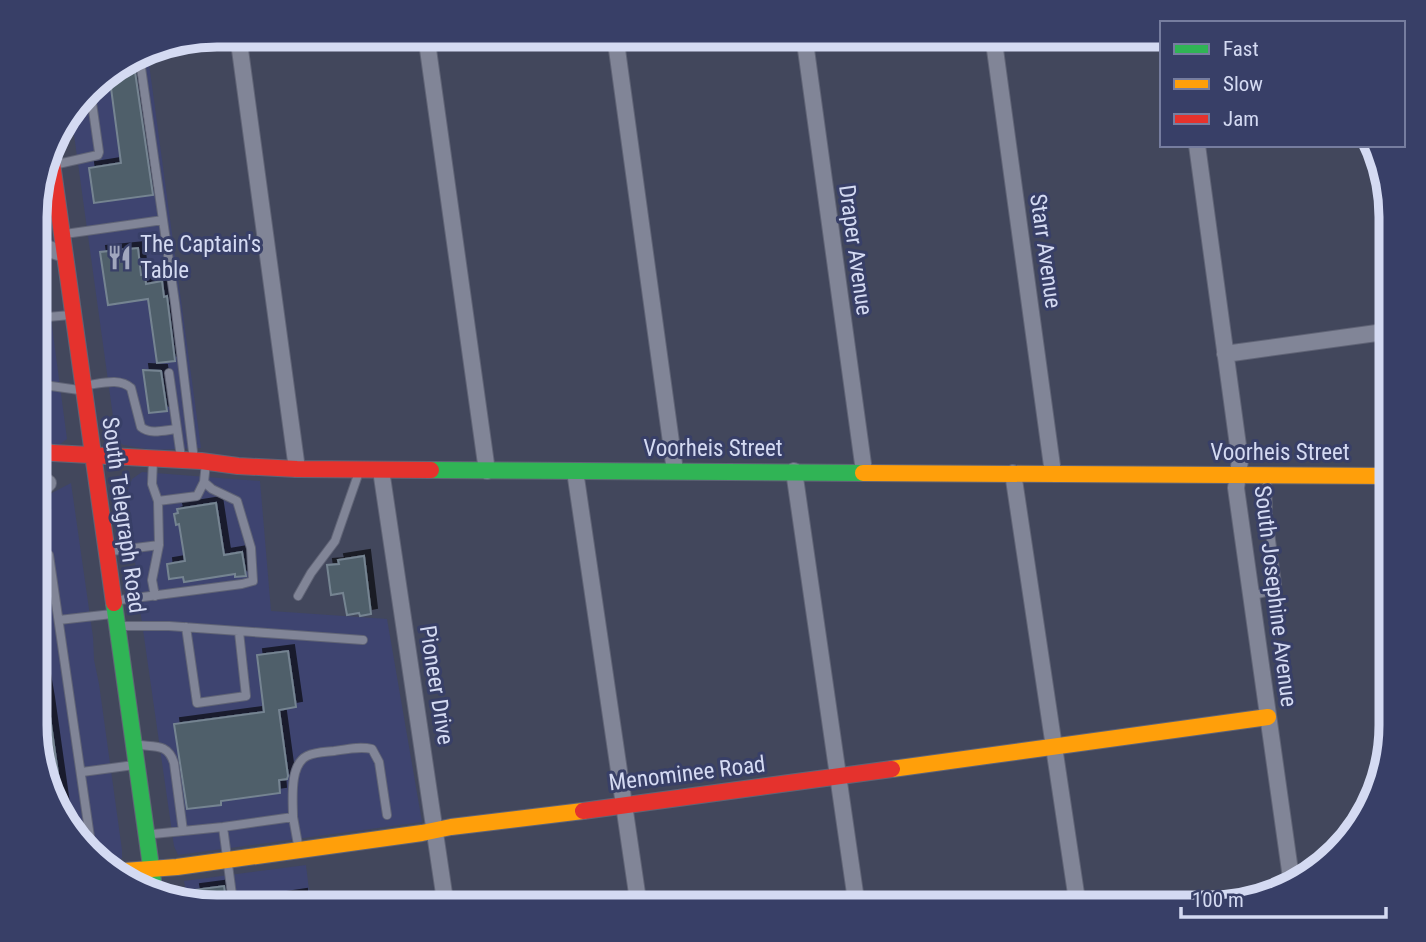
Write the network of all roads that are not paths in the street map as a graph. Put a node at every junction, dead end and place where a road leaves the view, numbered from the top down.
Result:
1 (240, 47) edge
2 (428, 47) edge
3 (617, 47) edge
4 (806, 47) edge
5 (995, 47) edge
6 (141, 66) edge
7 (92, 102) edge
8 (1197, 147) edge
9 (58, 157) edge
10 (53, 174) edge
11 (163, 220) junction
12 (62, 234) junction
13 (47, 248) edge
14 (65, 254) junction
15 (73, 315) junction
16 (47, 317) edge
17 (1378, 333) edge
18 (1225, 354) junction
19 (169, 373) dead end
20 (47, 385) edge
21 (83, 388) junction
22 (177, 429) junction
23 (47, 452) edge
24 (93, 455) junction
25 (153, 458) junction
26 (194, 461) junction
27 (297, 469) junction
28 (360, 470) junction
29 (381, 470) junction
30 (487, 471) junction
31 (575, 471) junction
32 (675, 471) junction
33 (794, 471) junction
34 (864, 471) junction
35 (1013, 472) junction
36 (1054, 473) junction
37 (1238, 474) junction
38 (1267, 474) junction
39 (1378, 476) edge
40 (204, 482) junction
41 (158, 501) junction
42 (159, 545) junction
43 (107, 551) junction
44 (50, 555) dead end
45 (155, 596) junction
46 (298, 596) dead end
47 (1251, 596) junction
48 (115, 613) junction
49 (59, 620) junction
50 (186, 627) junction
51 (239, 632) junction
52 (363, 640) dead end
53 (1268, 717) junction
54 (134, 744) junction
55 (1054, 746) junction
56 (136, 765) junction
57 (82, 772) junction
58 (837, 776) junction
59 (624, 805) junction
60 (387, 815) dead end
61 (293, 817) junction
62 (223, 827) junction
63 (436, 830) junction
64 (183, 831) junction
65 (146, 834) junction
66 (90, 837) edge
67 (299, 850) junction
68 (227, 860) junction
69 (151, 869) junction
70 (130, 871) edge
71 (1290, 874) edge
72 (153, 882) edge
73 (855, 894) edge
74 (1076, 894) edge
75 (232, 895) dead end
76 (444, 895) edge
77 (637, 895) edge

1 - 27 street
2 - 30 street
3 - 32 street
4 - 34 street, Draper Avenue
5 - 36 street, Starr Avenue
6 - 11 lane
7 - 9 lane
8 - 18 street, South Josephine Avenue
10 - 12 main road, South Telegraph Road
11 - 12 lane
11 - 26 lane
12 - 14 main road, South Telegraph Road
13 - 14 street
14 - 15 main road, South Telegraph Road
15 - 16 lane
15 - 21 main road, South Telegraph Road
17 - 18 street
18 - 37 street, South Josephine Avenue
19 - 22 lane
20 - 21 lane
21 - 22 lane
21 - 24 main road, South Telegraph Road
22 - 26 lane
23 - 24 main road, Voorheis Street
24 - 25 main road, Voorheis Street
24 - 43 main road, South Telegraph Road
25 - 26 main road, Voorheis Street
25 - 41 lane
26 - 27 main road, Voorheis Street
26 - 40 lane
27 - 28 main road, Voorheis Street
28 - 29 main road, Voorheis Street
28 - 46 lane
29 - 30 main road, Voorheis Street
29 - 63 street, Pioneer Drive
30 - 31 main road, Voorheis Street
31 - 32 main road, Voorheis Street
31 - 59 street
32 - 33 main road, Voorheis Street
33 - 34 main road, Voorheis Street
33 - 58 street
34 - 35 main road, Voorheis Street
35 - 36 main road, Voorheis Street
35 - 55 street
36 - 37 main road, Voorheis Street
37 - 38 main road, Voorheis Street
37 - 47 street, South Josephine Avenue
38 - 39 main road, Voorheis Street
38 - 47 lane
40 - 41 lane
40 - 45 lane
41 - 42 lane
42 - 43 lane
42 - 45 lane
43 - 48 main road, South Telegraph Road
44 - 49 lane
45 - 48 lane
47 - 53 street, South Josephine Avenue
48 - 49 lane
48 - 50 lane
48 - 54 main road, South Telegraph Road
49 - 57 lane
50 - 51 lane
50 - 51 lane
51 - 52 lane
53 - 55 main road, Menominee Road
53 - 71 street, South Josephine Avenue
54 - 56 main road, South Telegraph Road
54 - 64 lane
55 - 58 main road, Menominee Road
55 - 74 street
56 - 57 lane
56 - 65 main road, South Telegraph Road
57 - 66 lane
58 - 59 main road, Menominee Road
58 - 73 street
59 - 63 main road, Menominee Road
59 - 77 street
60 - 61 lane
61 - 62 lane
61 - 67 lane
62 - 64 lane
62 - 68 lane
63 - 67 main road, Menominee Road
63 - 76 street, Pioneer Drive
64 - 65 lane
65 - 69 main road, South Telegraph Road
67 - 68 main road, Menominee Road
68 - 69 main road, Menominee Road
68 - 75 lane
69 - 70 main road, Menominee Road
69 - 72 main road, South Telegraph Road

